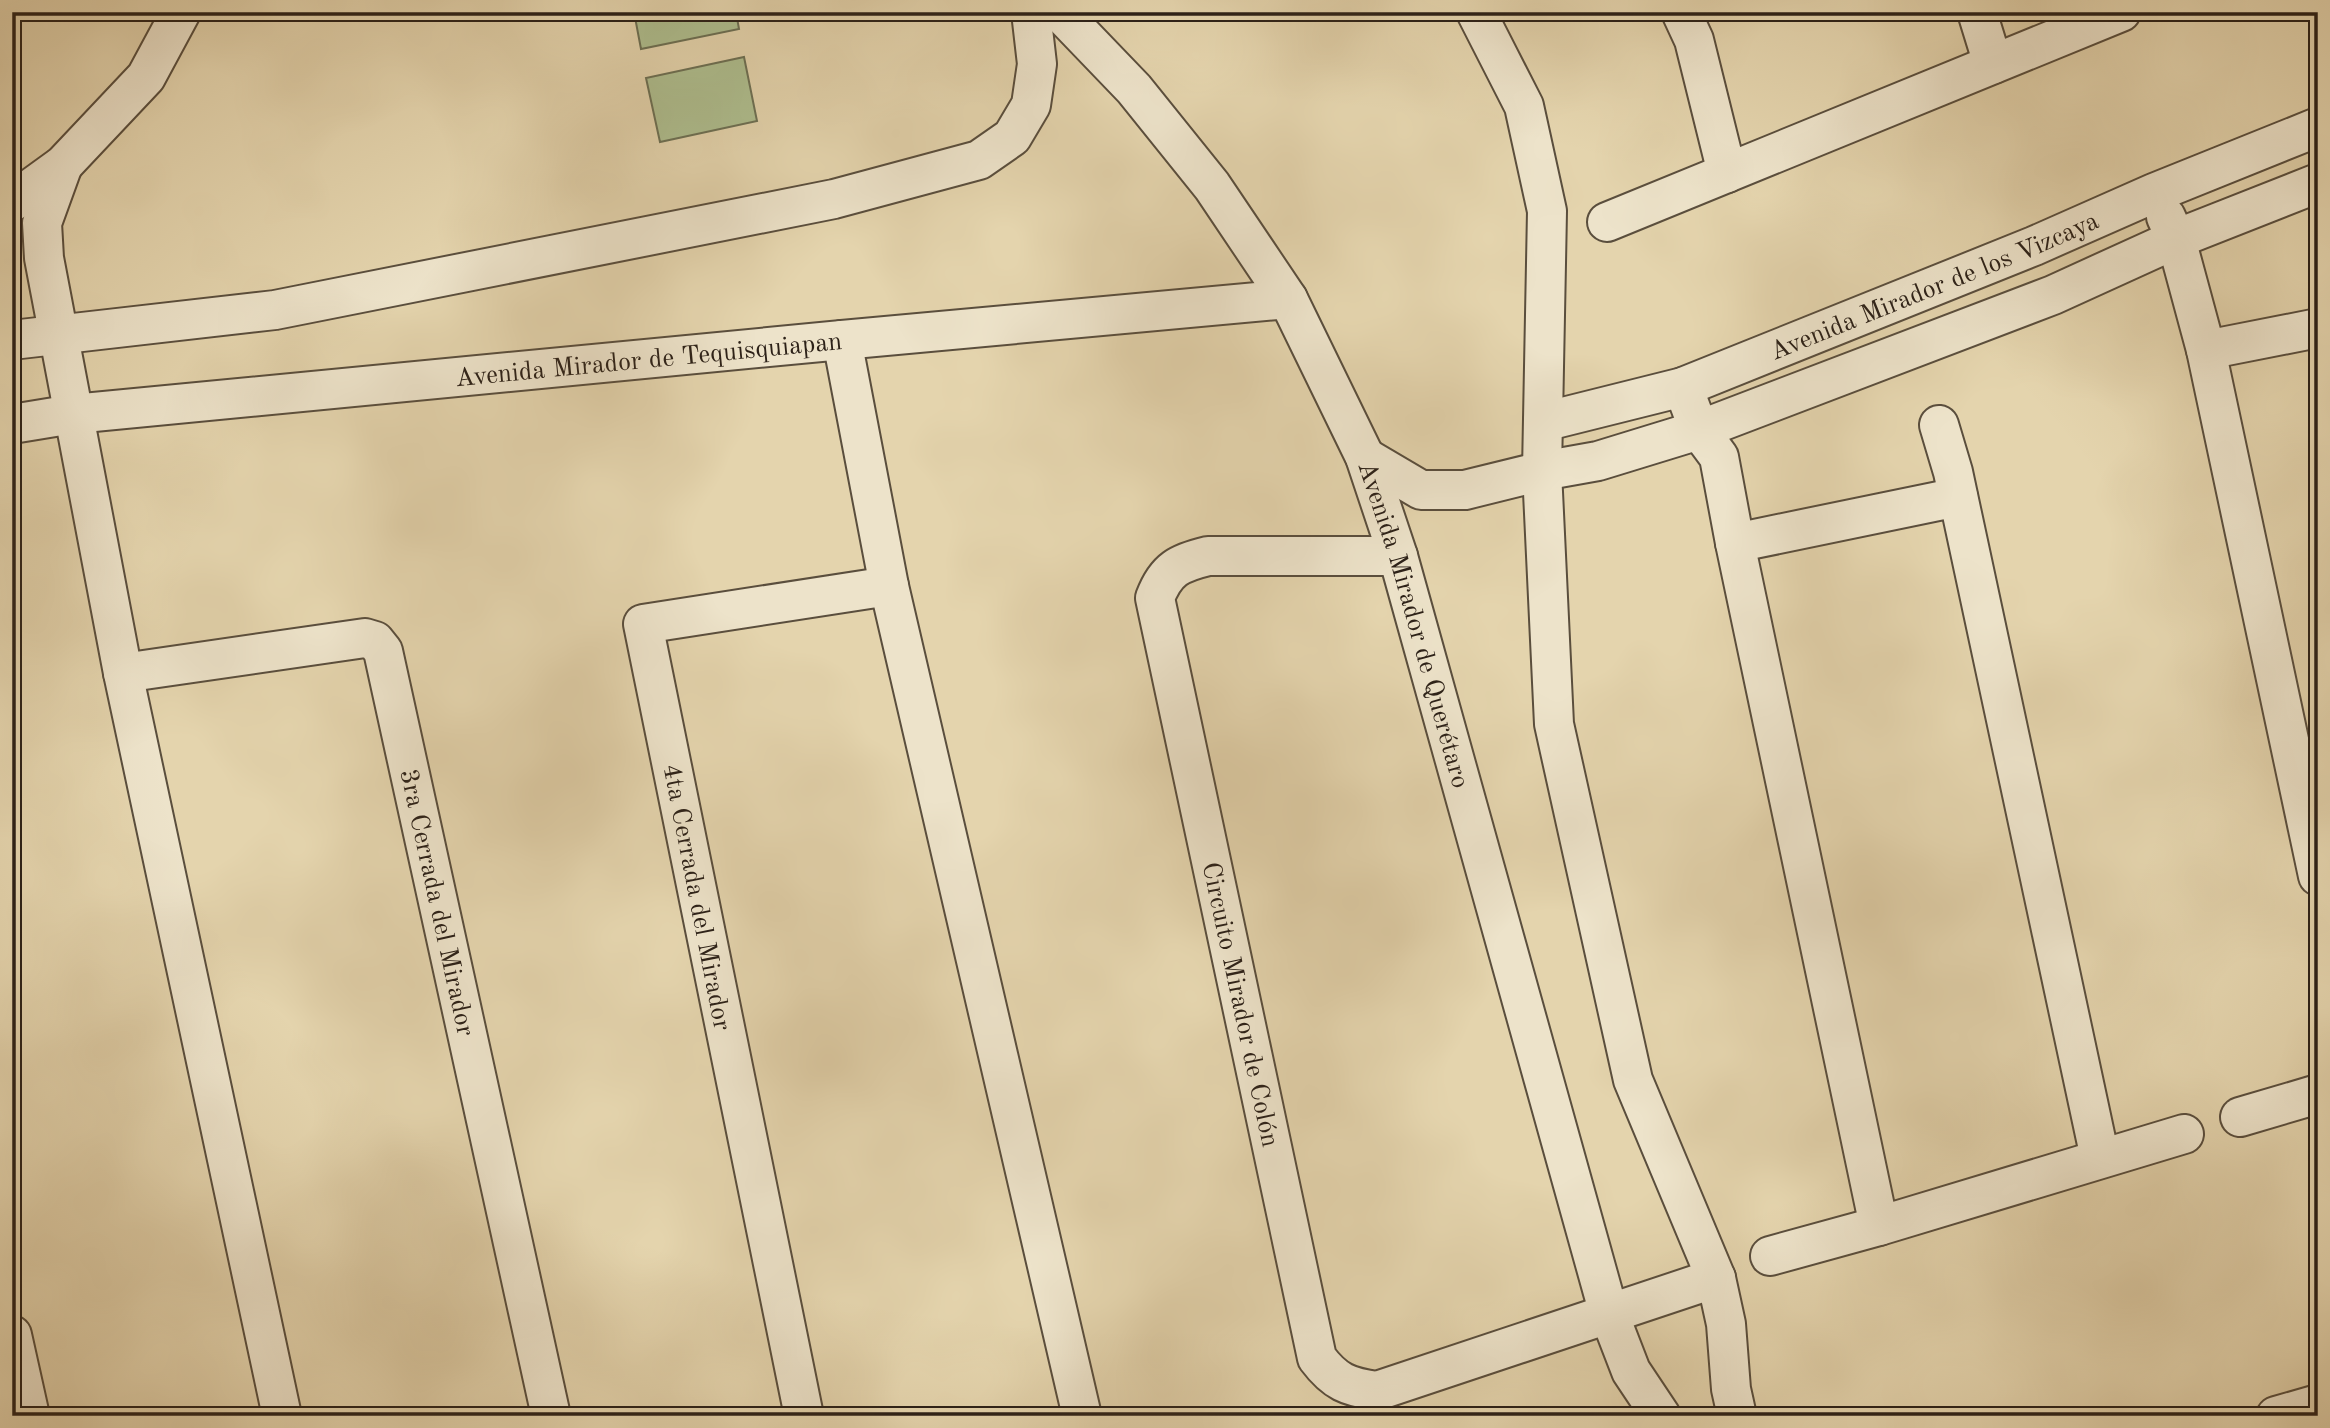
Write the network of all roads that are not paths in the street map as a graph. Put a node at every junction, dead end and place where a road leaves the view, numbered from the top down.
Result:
1 (181, 12) edge
2 (1031, 12) edge
3 (1060, 12) edge
4 (1476, 12) edge
5 (1681, 12) edge
6 (1977, 12) edge
7 (2121, 12) edge
8 (1993, 64) junction
9 (2318, 127) edge
10 (63, 165) junction
11 (1727, 173) junction
12 (2318, 183) edge
13 (2154, 193) junction
14 (12, 202) edge
15 (1607, 222) dead end
16 (2176, 239) junction
17 (2034, 246) junction
18 (2053, 295) junction
19 (1288, 299) junction
20 (2318, 328) edge
21 (59, 334) junction
22 (12, 340) edge
23 (842, 340) junction
24 (2206, 350) junction
25 (1683, 387) junction
26 (73, 415) junction
27 (1543, 422) junction
28 (12, 424) edge
29 (1939, 425) dead end
30 (1699, 430) junction
31 (1364, 457) junction
32 (1542, 471) junction
33 (1958, 497) junction
34 (1735, 543) junction
35 (1398, 556) junction
36 (890, 586) junction
37 (123, 673) junction
38 (2318, 876) edge
39 (2318, 1094) edge
40 (2240, 1117) dead end
41 (2184, 1133) dead end
42 (2100, 1158) junction
43 (1879, 1226) junction
44 (1770, 1256) dead end
45 (1716, 1278) junction
46 (1609, 1314) junction
47 (12, 1335) edge
48 (2318, 1404) edge
49 (30, 1416) edge
50 (282, 1416) edge
51 (551, 1416) edge
52 (804, 1416) edge
53 (1082, 1416) edge
54 (1661, 1416) edge
55 (1737, 1416) edge
56 (2276, 1416) edge

1 - 10 street
2 - 21 street
3 - 19 street, Avenida Mirador de Querétaro
4 - 27 street
5 - 11 street
6 - 8 street
7 - 8 street
8 - 11 street
9 - 13 street, Avenida Mirador de los Vizcaya
10 - 14 street
10 - 21 street
11 - 15 street
12 - 16 street, Avenida Mirador de los Vizcaya
13 - 16 street
13 - 17 street, Avenida Mirador de los Vizcaya
16 - 18 street, Avenida Mirador de los Vizcaya
16 - 24 street
17 - 18 street
17 - 25 street, Avenida Mirador de los Vizcaya
18 - 30 street, Avenida Mirador de los Vizcaya
19 - 23 street, Avenida Mirador de Tequisquiapan
19 - 31 street, Avenida Mirador de Querétaro
20 - 24 street
21 - 22 street
21 - 26 street
23 - 26 street, Avenida Mirador de Tequisquiapan
23 - 36 street
24 - 38 street
25 - 27 street, Avenida Mirador de los Vizcaya
25 - 30 street
26 - 28 street, Avenida Mirador de Tequisquiapan
26 - 37 street
27 - 32 street
29 - 33 street
30 - 32 street, Avenida Mirador de los Vizcaya
30 - 34 street
31 - 32 street, Avenida Mirador de los Vizcaya
31 - 35 street, Avenida Mirador de Querétaro
32 - 45 street
33 - 34 street
33 - 42 street
34 - 43 street
35 - 46 street, Avenida Mirador de Querétaro
35 - 46 street, Circuito Mirador de Colón
36 - 52 street, 4ta Cerrada del Mirador
36 - 53 street
37 - 50 street
37 - 51 street, 3ra Cerrada del Mirador
39 - 40 street
41 - 42 street
42 - 43 street
43 - 44 street
45 - 46 street, Circuito Mirador de Colón
45 - 55 street
46 - 54 street, Avenida Mirador de Querétaro
47 - 49 street
48 - 56 street

